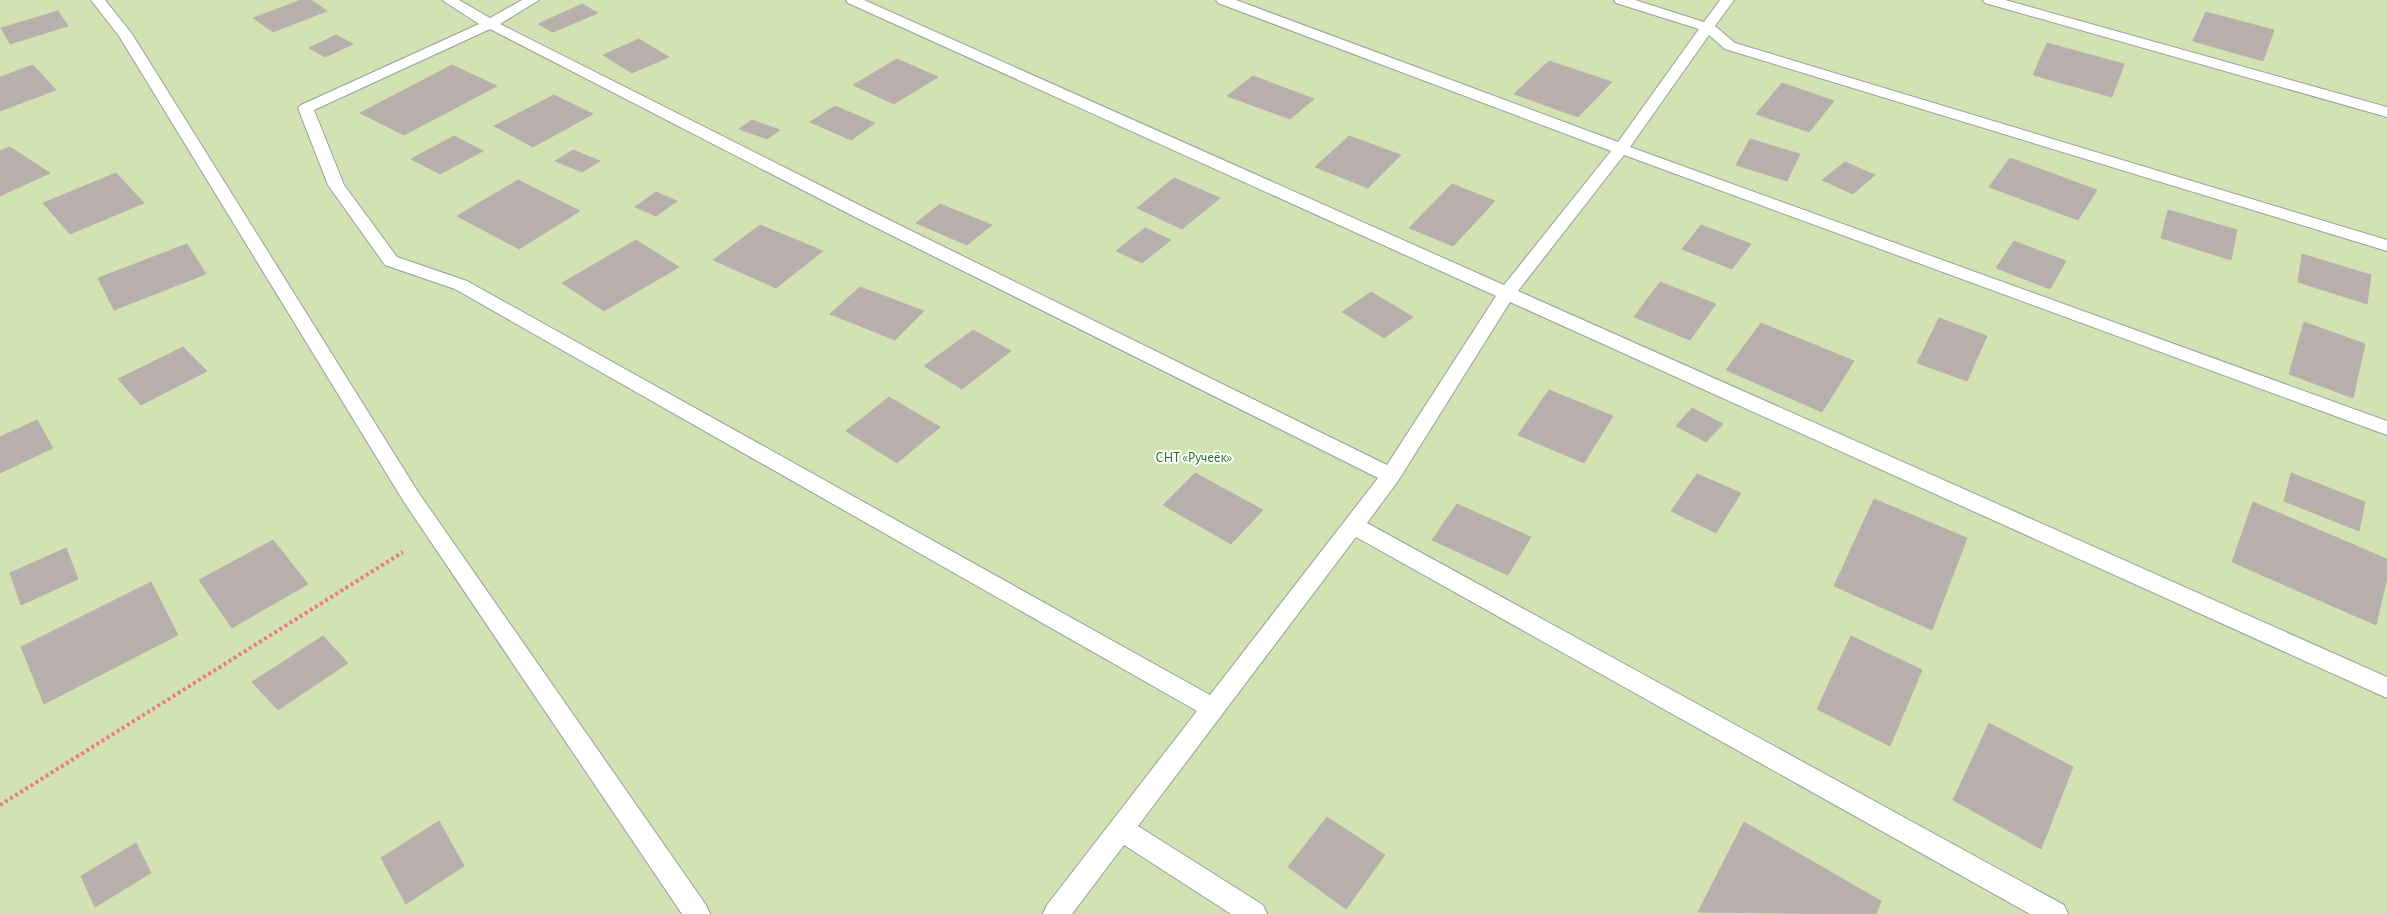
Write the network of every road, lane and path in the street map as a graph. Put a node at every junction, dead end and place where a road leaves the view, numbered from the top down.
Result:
1 (98, 0) edge
2 (449, 0) edge
3 (532, 0) edge
4 (853, 0) edge
5 (1223, 0) edge
6 (1621, 0) edge
7 (1727, 0) edge
8 (1990, 0) edge
9 (490, 24) junction
10 (1709, 28) junction
11 (2387, 112) edge
12 (1621, 149) junction
13 (2387, 246) edge
14 (1506, 294) junction
15 (2387, 428) edge
16 (1391, 476) junction
17 (1352, 525) junction
18 (435, 532) junction
19 (2387, 688) edge
20 (1212, 708) junction
21 (0, 805) edge
22 (1121, 829) junction
23 (697, 914) edge
24 (1056, 914) edge
25 (1254, 914) edge
26 (2055, 914) edge

1 - 18 lane
2 - 9 lane
3 - 9 lane
4 - 14 lane
5 - 12 lane
6 - 10 lane
7 - 10 lane
8 - 11 lane
9 - 16 lane
9 - 20 lane
10 - 12 lane
10 - 13 lane
12 - 14 lane
12 - 15 lane
14 - 16 lane
14 - 19 lane
16 - 17 lane
17 - 20 lane
17 - 26 lane
18 - 21 path
18 - 23 lane
20 - 22 lane
22 - 24 lane
22 - 25 lane

